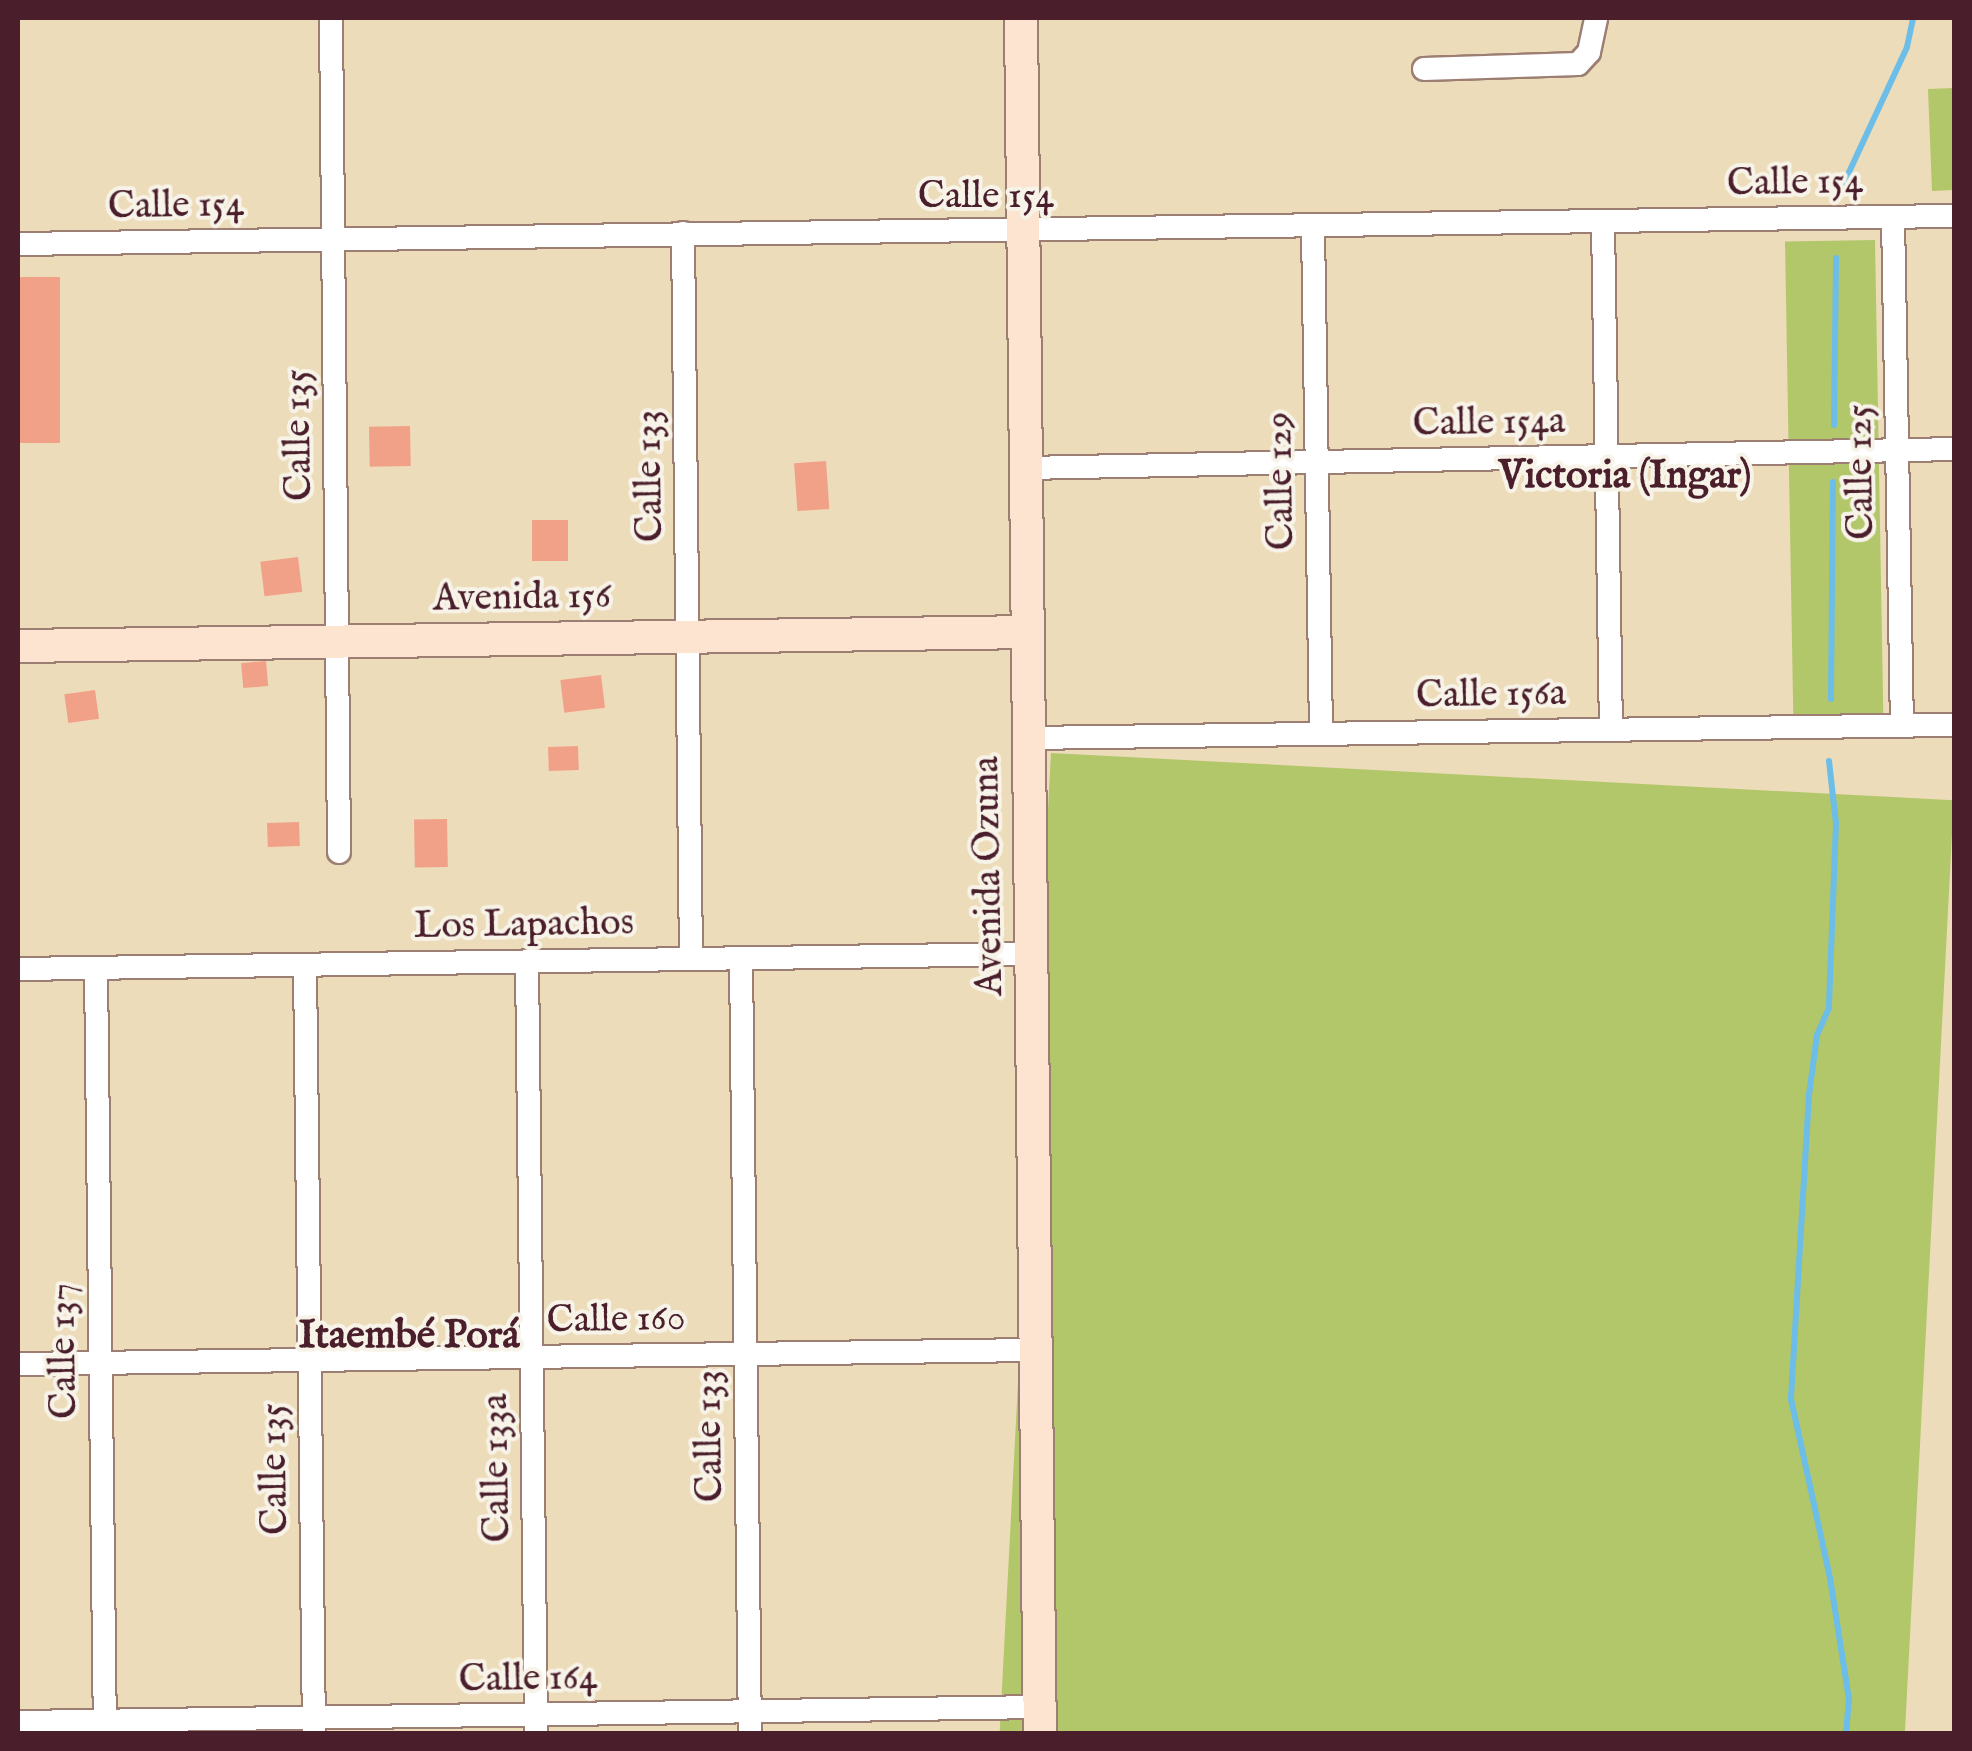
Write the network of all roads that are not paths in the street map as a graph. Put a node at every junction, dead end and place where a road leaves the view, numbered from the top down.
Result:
1 (332, 18) edge
2 (1020, 18) edge
3 (1596, 20) edge
4 (1424, 69) dead end
5 (1954, 216) edge
6 (1894, 217) junction
7 (1603, 222) junction
8 (1313, 228) junction
9 (683, 233) junction
10 (1023, 234) junction
11 (333, 239) junction
12 (18, 244) edge
13 (1954, 449) edge
14 (1897, 450) junction
15 (1607, 456) junction
16 (1316, 462) junction
17 (1026, 468) junction
18 (1028, 632) junction
19 (688, 636) junction
20 (337, 642) junction
21 (18, 646) edge
22 (1954, 724) edge
23 (1902, 725) junction
24 (1611, 730) junction
25 (1321, 734) junction
26 (1029, 738) junction
27 (339, 852) dead end
28 (1031, 954) junction
29 (741, 958) junction
30 (691, 959) junction
31 (527, 961) junction
32 (305, 964) junction
33 (18, 968) edge
34 (96, 968) junction
35 (1036, 1350) junction
36 (746, 1354) junction
37 (532, 1357) junction
38 (310, 1360) junction
39 (100, 1363) junction
40 (18, 1364) edge
41 (1040, 1720) edge
42 (18, 1722) edge
43 (749, 1722) edge
44 (536, 1724) edge
45 (314, 1726) edge
46 (105, 1727) edge

1 - 11 street, Calle 135
2 - 10 main road, Avenida Ozuna
3 - 4 street
5 - 6 street, Calle 154
6 - 7 street, Calle 154
6 - 14 street, Calle 125
7 - 8 street, Calle 154
7 - 15 street
8 - 10 street, Calle 154
8 - 16 street, Calle 129
9 - 10 street, Calle 154
9 - 11 street, Calle 154
9 - 19 street, Calle 133
10 - 17 main road, Avenida Ozuna
11 - 12 street, Calle 154
11 - 20 street, Calle 135
13 - 14 street, Calle 154a
14 - 15 street, Calle 154a
14 - 23 street, Calle 125
15 - 16 street, Calle 154a
15 - 24 street
16 - 17 street, Calle 154a
16 - 25 street, Calle 129
17 - 18 main road, Avenida Ozuna
18 - 19 main road, Avenida 156
18 - 26 main road, Avenida Ozuna
19 - 20 main road, Avenida 156
19 - 30 street, Calle 133
20 - 21 main road, Avenida 156
20 - 27 street, Calle 135
22 - 23 street, Calle 156a
23 - 24 street, Calle 156a
24 - 25 street, Calle 156a
25 - 26 street, Calle 156a
26 - 28 main road, Avenida Ozuna
28 - 29 street, Los Lapachos
28 - 35 main road, Avenida Ozuna
29 - 30 street, Los Lapachos
29 - 36 street, Calle 133
30 - 31 street, Los Lapachos
31 - 32 street, Los Lapachos
31 - 37 street, Calle 133a
32 - 34 street, Los Lapachos
32 - 38 street, Calle 135
33 - 34 street, Los Lapachos
34 - 39 street, Calle 137
35 - 36 street, Calle 160
35 - 41 main road, Avenida Ozuna
36 - 37 street, Calle 160
36 - 43 street, Calle 133
37 - 38 street, Calle 160
37 - 44 street, Calle 133a
38 - 39 street, Calle 160
38 - 45 street, Calle 135
39 - 40 street, Calle 160
39 - 46 street, Calle 137
41 - 43 street, Calle 164
42 - 46 street, Calle 164
43 - 44 street, Calle 164
44 - 45 street, Calle 164
45 - 46 street, Calle 164

